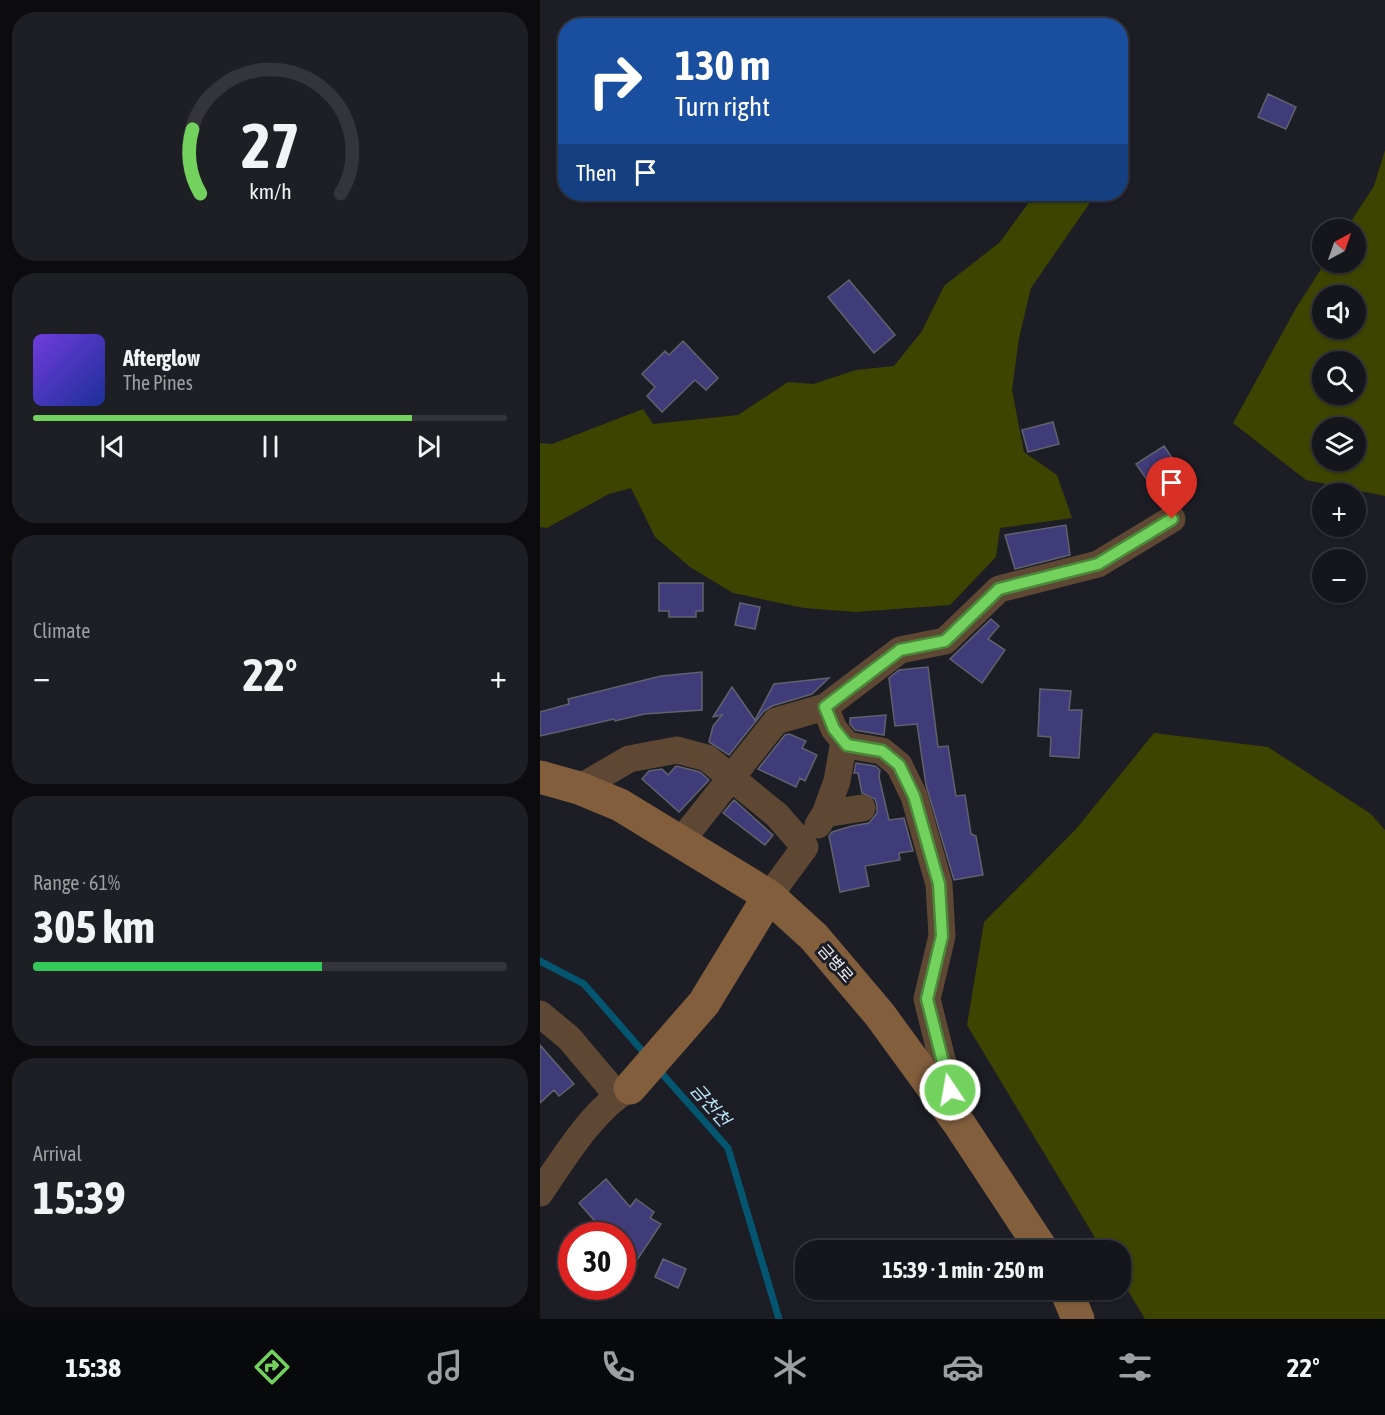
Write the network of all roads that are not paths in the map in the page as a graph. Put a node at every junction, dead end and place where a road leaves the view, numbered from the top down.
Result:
1 (1172, 519) dead end
2 (825, 707) junction
3 (844, 741) junction
4 (540, 777) edge
5 (730, 777) junction
6 (579, 788) junction
7 (862, 808) dead end
8 (825, 814) junction
9 (681, 841) junction
10 (805, 847) junction
11 (769, 896) junction
12 (540, 1014) edge
13 (623, 1092) junction
14 (958, 1122) junction
15 (540, 1193) edge
16 (1036, 1240) edge
17 (1070, 1300) edge
18 (1078, 1319) edge

1 - 2 street
2 - 3 street
2 - 5 street
3 - 8 street
3 - 14 street
4 - 6 street, 금병로
5 - 6 street
5 - 9 street
5 - 10 street
6 - 9 street, 금병로
7 - 8 street
8 - 10 street
9 - 11 street, 금병로
10 - 11 street
11 - 13 street
11 - 14 street, 금병로
12 - 13 street
13 - 15 street
14 - 16 street, 금병로
17 - 18 street

